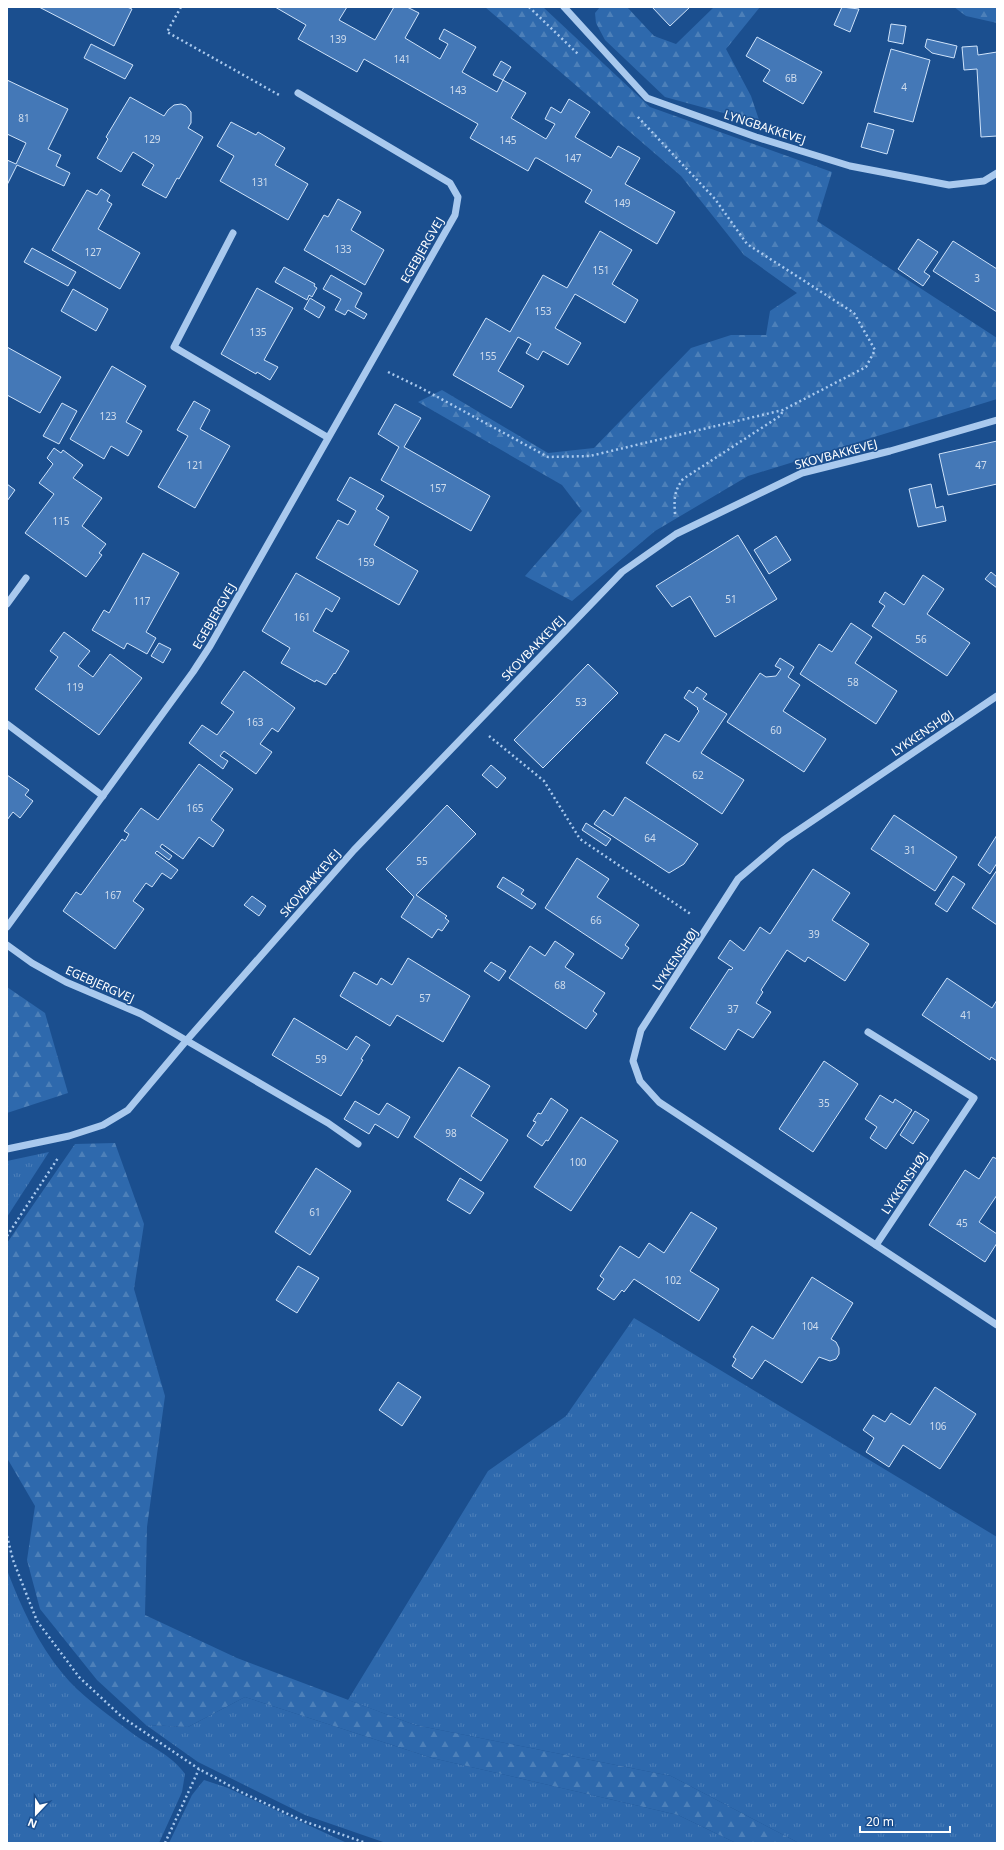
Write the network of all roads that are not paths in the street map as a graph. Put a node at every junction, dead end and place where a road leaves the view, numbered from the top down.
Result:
1 (567, 8) edge
2 (298, 93) road end
3 (997, 173) edge
4 (233, 233) dead end
5 (997, 420) edge
6 (328, 438) junction
7 (26, 578) dead end
8 (7, 604) edge
9 (997, 696) edge
10 (7, 724) edge
11 (103, 796) junction
12 (7, 927) edge
13 (7, 945) edge
14 (868, 1032) dead end
15 (186, 1041) junction
16 (358, 1144) dead end
17 (7, 1149) edge
18 (876, 1245) junction
19 (997, 1325) edge

1 - 3 street, LYNGBAKKEVEJ
2 - 6 street, EGEBJERGVEJ
4 - 6 street
5 - 15 street, SKOVBAKKEVEJ
6 - 11 street, EGEBJERGVEJ
7 - 8 street
9 - 18 street, LYKKENSHØJ
10 - 11 street
11 - 12 street, EGEBJERGVEJ
13 - 15 street, EGEBJERGVEJ
14 - 18 street, LYKKENSHØJ
15 - 16 street
15 - 17 street, SKOVBAKKEVEJ
18 - 19 street, LYKKENSHØJ

